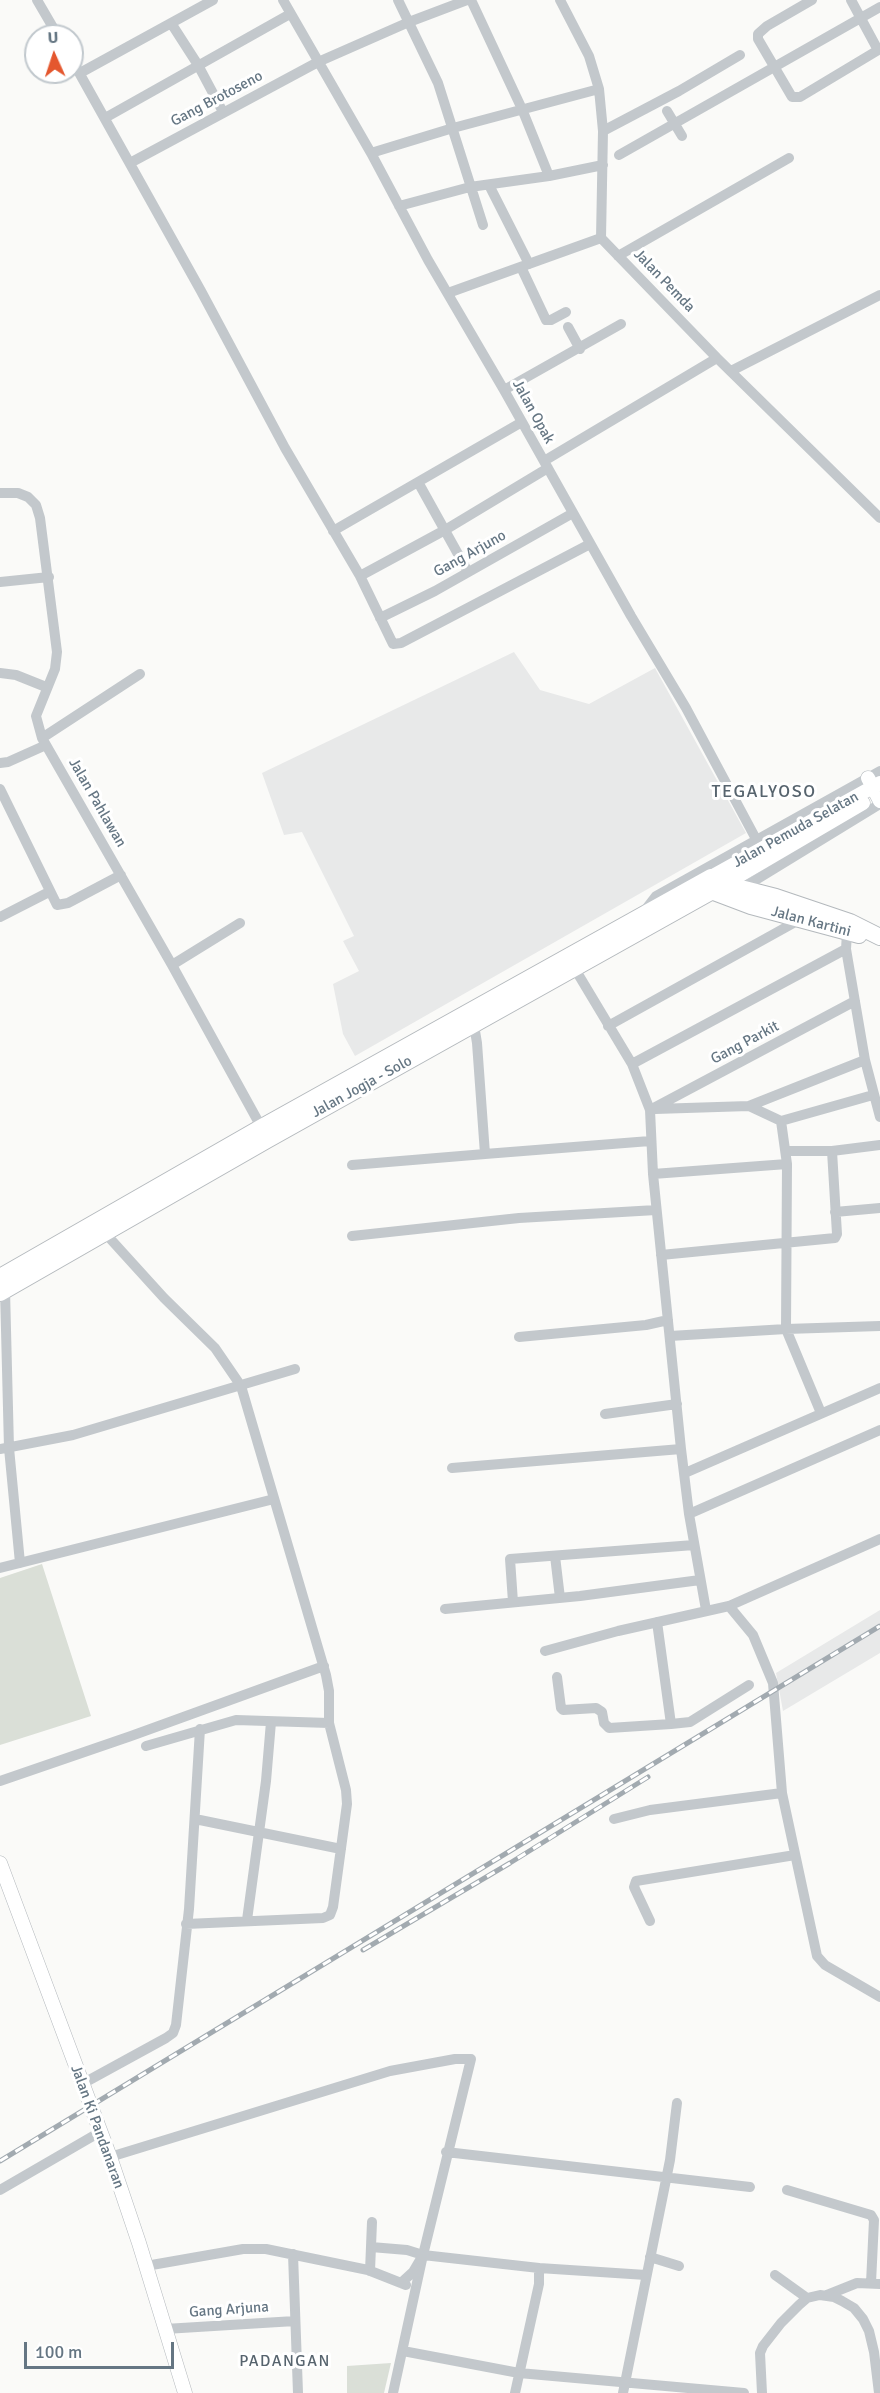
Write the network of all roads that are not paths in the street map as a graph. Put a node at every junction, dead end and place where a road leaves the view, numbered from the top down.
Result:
1 (37, 0) edge
2 (213, 0) edge
3 (283, 0) edge
4 (398, 0) edge
5 (560, 0) edge
6 (812, 0) edge
7 (851, 0) edge
8 (463, 1) edge
9 (880, 7) edge
10 (290, 14) junction
11 (861, 18) junction
12 (409, 22) junction
13 (171, 23) junction
14 (51, 24) edge
15 (879, 50) edge
16 (740, 55) dead end
17 (318, 62) junction
18 (198, 65) junction
19 (774, 65) junction
20 (84, 72) edge
21 (84, 81) edge
22 (599, 89) junction
23 (522, 109) junction
24 (668, 111) dead end
25 (223, 112) junction
26 (105, 118) junction
27 (674, 123) junction
28 (453, 128) junction
29 (603, 131) junction
30 (682, 136) dead end
31 (371, 153) junction
32 (619, 155) dead end
33 (789, 158) dead end
34 (130, 163) junction
35 (603, 165) junction
36 (549, 176) junction
37 (489, 184) junction
38 (470, 187) junction
39 (399, 206) junction
40 (483, 225) dead end
41 (601, 238) junction
42 (618, 255) junction
43 (525, 265) junction
44 (447, 293) junction
45 (880, 294) edge
46 (567, 312) dead end
47 (621, 324) dead end
48 (568, 327) dead end
49 (580, 349) junction
50 (717, 358) junction
51 (731, 371) junction
52 (504, 390) junction
53 (522, 422) junction
54 (546, 465) junction
55 (418, 482) junction
56 (0, 493) edge
57 (573, 513) junction
58 (880, 518) edge
59 (445, 530) junction
60 (333, 531) junction
61 (590, 544) junction
62 (468, 572) junction
63 (360, 576) junction
64 (49, 577) junction
65 (0, 582) edge
66 (380, 618) junction
67 (0, 673) edge
68 (140, 674) dead end
69 (46, 687) junction
70 (44, 741) junction
71 (0, 763) edge
72 (0, 789) edge
73 (877, 789) edge
74 (833, 809) junction
75 (5, 812) edge
76 (761, 850) junction
77 (121, 875) junction
78 (721, 888) junction
79 (49, 892) junction
80 (644, 913) junction
81 (0, 917) edge
82 (799, 920) junction
83 (240, 923) dead end
84 (880, 938) edge
85 (846, 941) junction
86 (172, 965) junction
87 (575, 969) junction
88 (855, 1001) junction
89 (471, 1020) junction
90 (608, 1026) junction
91 (865, 1060) junction
92 (633, 1064) junction
93 (873, 1095) junction
94 (749, 1106) junction
95 (651, 1109) junction
96 (880, 1117) edge
97 (781, 1121) junction
98 (265, 1133) junction
99 (650, 1141) junction
100 (880, 1145) edge
101 (832, 1150) junction
102 (786, 1151) junction
103 (485, 1154) junction
104 (787, 1164) junction
105 (352, 1165) dead end
106 (653, 1174) junction
107 (880, 1208) edge
108 (657, 1210) junction
109 (835, 1212) junction
110 (105, 1233) junction
111 (352, 1236) dead end
112 (786, 1243) junction
113 (661, 1256) junction
114 (2, 1287) edge
115 (668, 1320) junction
116 (880, 1326) edge
117 (786, 1329) junction
118 (670, 1336) junction
119 (519, 1337) dead end
120 (295, 1369) dead end
121 (241, 1386) junction
122 (880, 1388) edge
123 (677, 1404) junction
124 (821, 1413) junction
125 (605, 1414) dead end
126 (880, 1430) edge
127 (4, 1449) edge
128 (681, 1449) junction
129 (452, 1468) dead end
130 (685, 1473) junction
131 (274, 1499) junction
132 (689, 1514) junction
133 (880, 1539) edge
134 (694, 1545) junction
135 (555, 1556) junction
136 (20, 1563) junction
137 (0, 1568) edge
138 (700, 1580) junction
139 (560, 1598) junction
140 (513, 1602) junction
141 (729, 1606) junction
142 (445, 1609) dead end
143 (706, 1610) junction
144 (657, 1622) junction
145 (545, 1652) dead end
146 (324, 1666) junction
147 (557, 1677) dead end
148 (750, 1685) dead end
149 (271, 1722) junction
150 (329, 1723) junction
151 (671, 1724) junction
152 (200, 1729) junction
153 (146, 1746) dead end
154 (0, 1780) edge
155 (782, 1793) junction
156 (195, 1819) junction
157 (614, 1819) dead end
158 (259, 1832) junction
159 (340, 1849) junction
160 (795, 1855) junction
161 (0, 1863) edge
162 (247, 1920) junction
163 (650, 1921) dead end
164 (186, 1924) junction
165 (880, 1997) edge
166 (82, 2084) junction
167 (678, 2103) dead end
168 (100, 2132) junction
169 (446, 2152) junction
170 (110, 2157) junction
171 (667, 2177) junction
172 (750, 2187) dead end
173 (0, 2190) edge
174 (787, 2190) dead end
175 (372, 2222) dead end
176 (371, 2247) junction
177 (292, 2254) junction
178 (423, 2255) junction
179 (650, 2257) junction
180 (146, 2266) junction
181 (679, 2266) dead end
182 (539, 2268) junction
183 (370, 2271) junction
184 (646, 2275) junction
185 (775, 2275) dead end
186 (401, 2283) junction
187 (875, 2283) edge
188 (416, 2289) junction
189 (803, 2295) junction
190 (827, 2295) junction
191 (295, 2321) junction
192 (165, 2329) junction
193 (403, 2350) junction
194 (877, 2352) edge
195 (519, 2373) junction
196 (624, 2388) edge
197 (185, 2393) edge
198 (298, 2393) edge
199 (393, 2393) edge
200 (515, 2393) edge
201 (744, 2393) edge
202 (762, 2393) edge
203 (879, 2393) edge

1 - 14 street
2 - 13 street
3 - 10 street, Jalan Opak
4 - 12 street
5 - 22 street
6 - 19 street
7 - 11 street
8 - 12 street, Gang Brotoseno
8 - 23 street
9 - 11 street
10 - 17 street, Jalan Opak
10 - 18 street
11 - 15 street
11 - 19 street
12 - 17 street, Gang Brotoseno
12 - 28 street
13 - 18 street
13 - 20 street
15 - 19 street
16 - 29 street
17 - 25 street, Gang Brotoseno
17 - 31 street, Jalan Opak
18 - 25 street
18 - 26 street
19 - 27 street
21 - 26 street
22 - 23 street
22 - 29 street
23 - 28 street
23 - 36 street
24 - 27 street
25 - 34 street, Gang Brotoseno
26 - 34 street
27 - 30 street
27 - 32 street
28 - 31 street
28 - 38 street
29 - 35 street
31 - 39 street, Jalan Opak
33 - 42 street
34 - 60 street
35 - 36 street
35 - 41 street
36 - 37 street
37 - 38 street
37 - 43 street
38 - 39 street
38 - 40 street
39 - 44 street, Jalan Opak
41 - 42 street, Jalan Pemda
41 - 43 street
42 - 50 street, Jalan Pemda
43 - 44 street
43 - 46 street
44 - 52 street, Jalan Opak
45 - 51 street
47 - 49 street
48 - 49 street
49 - 52 street
50 - 51 street, Jalan Pemda
50 - 54 street
51 - 58 street, Jalan Pemda
52 - 53 street, Jalan Opak
53 - 54 street, Jalan Opak
53 - 55 street
54 - 57 street, Jalan Opak
54 - 59 street
55 - 59 street
55 - 60 street
56 - 64 street, Jalan Pahlawan
57 - 61 street, Jalan Opak
57 - 62 street, Gang Arjuno
59 - 62 street
59 - 63 street
60 - 63 street
61 - 66 street
61 - 76 street, Jalan Opak
62 - 66 street, Gang Arjuno
63 - 66 street
64 - 65 street
64 - 69 street, Jalan Pahlawan
67 - 69 street
68 - 70 street
69 - 70 street, Jalan Pahlawan
70 - 71 street
70 - 77 street, Jalan Pahlawan
72 - 75 street
73 - 74 main road, Jalan Pemuda Selatan
73 - 74 street
73 - 78 street
74 - 76 main road, Jalan Pemuda Selatan
74 - 76 street
75 - 79 street
76 - 78 main road, Jalan Pemuda Selatan
76 - 80 street
77 - 79 street
77 - 86 street, Jalan Pahlawan
78 - 80 highway, Jalan Jogja - Solo
78 - 82 highway, Jalan Kartini
78 - 84 highway, Jalan Kartini
78 - 87 highway, Jalan Jogja - Solo
79 - 81 street
80 - 89 highway, Jalan Jogja - Solo
82 - 85 highway, Jalan Kartini
82 - 90 street
83 - 86 street
84 - 85 highway, Jalan Kartini
85 - 88 street
85 - 92 street
86 - 98 street, Jalan Pahlawan
87 - 89 highway, Jalan Jogja - Solo
87 - 90 street
88 - 91 street
88 - 95 street, Gang Parkit
89 - 98 highway, Jalan Jogja - Solo
89 - 103 street
90 - 92 street
91 - 93 street
91 - 94 street
92 - 95 street
93 - 96 street
93 - 97 street
94 - 95 street
94 - 97 street
95 - 99 street
97 - 102 street
98 - 110 highway, Jalan Jogja - Solo
98 - 114 highway, Jalan Jogja - Solo
99 - 103 street
99 - 106 street
100 - 101 street
101 - 102 street
101 - 109 street
102 - 104 street
103 - 105 street
104 - 106 street
104 - 112 street
106 - 108 street
107 - 109 street
108 - 111 street
108 - 113 street
109 - 112 street
110 - 114 highway, Jalan Jogja - Solo
110 - 121 street
112 - 113 street
112 - 117 street
113 - 115 street
114 - 127 street
115 - 118 street
115 - 119 street
116 - 117 street
117 - 118 street
117 - 124 street
118 - 123 street
120 - 121 street
121 - 127 street
121 - 131 street
122 - 124 street
123 - 125 street
123 - 128 street
124 - 130 street
126 - 132 street
127 - 136 street
128 - 129 street
128 - 130 street
130 - 132 street
131 - 136 street
131 - 146 street
132 - 134 street
133 - 141 street
134 - 135 street
134 - 138 street
135 - 139 street
135 - 140 street
136 - 137 street
138 - 139 street
138 - 143 street
139 - 140 street
140 - 142 street
141 - 143 street
141 - 155 street
143 - 144 street
144 - 145 street
144 - 151 street
146 - 150 street
146 - 154 street
147 - 151 street
148 - 151 street
149 - 150 street
149 - 152 street
149 - 158 street
150 - 159 street
152 - 153 street
152 - 156 street
155 - 157 street
155 - 160 street
156 - 158 street
156 - 164 street
158 - 159 street
158 - 162 street
159 - 162 street
160 - 163 street
160 - 165 street
161 - 166 main road, Jalan Ki Pandanaran
162 - 164 street
164 - 166 street
166 - 168 main road, Jalan Ki Pandanaran
167 - 171 street
168 - 170 main road, Jalan Ki Pandanaran
168 - 173 street
169 - 170 street
169 - 171 street
169 - 178 street
170 - 180 main road, Jalan Ki Pandanaran
171 - 172 street
171 - 179 street
174 - 187 street
175 - 176 street
176 - 178 street
176 - 183 street
177 - 180 street
177 - 183 street
177 - 191 street
178 - 182 street
178 - 186 street
178 - 188 street
179 - 181 street
179 - 184 street
180 - 192 main road, Jalan Ki Pandanaran
182 - 184 street
182 - 195 street
183 - 186 street
184 - 196 street
185 - 189 street
186 - 188 street
187 - 190 street
188 - 193 street
189 - 190 street
189 - 202 street
190 - 194 street
191 - 192 street, Gang Arjuna
191 - 198 street
192 - 197 main road, Jalan Ki Pandanaran
193 - 195 street
193 - 199 street
194 - 203 street
195 - 196 street
195 - 200 street
196 - 201 street

